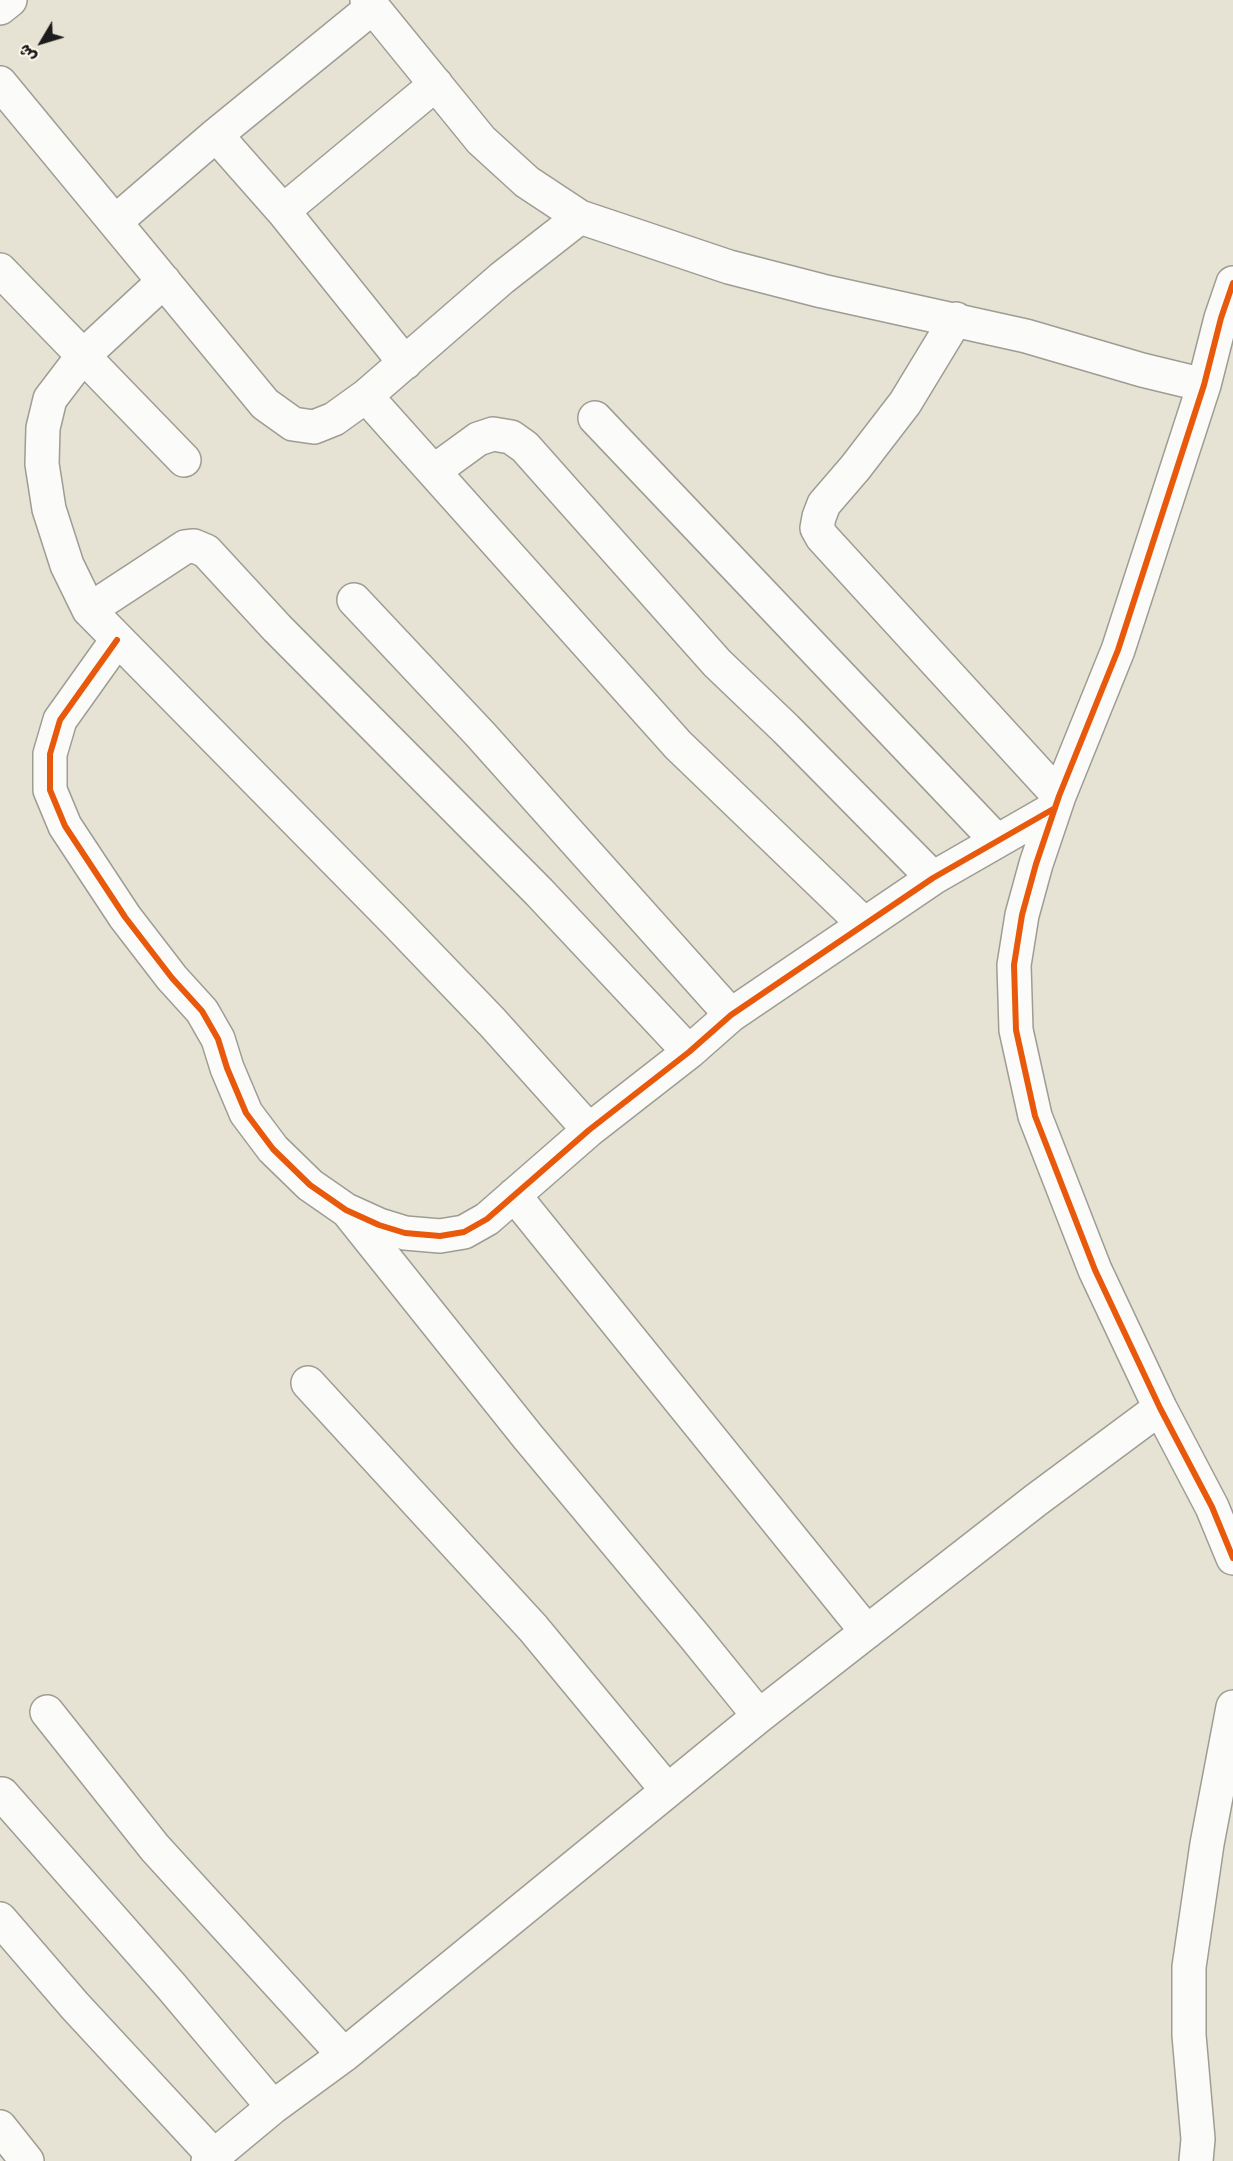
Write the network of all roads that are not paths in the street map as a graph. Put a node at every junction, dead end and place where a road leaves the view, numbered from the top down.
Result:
1 (10, 0) edge
2 (370, 4) edge
3 (0, 8) edge
4 (0, 83) edge
5 (436, 84) junction
6 (216, 135) junction
7 (283, 211) junction
8 (580, 217) junction
9 (115, 222) junction
10 (0, 270) edge
11 (164, 281) junction
12 (1233, 283) edge
13 (956, 319) junction
14 (82, 357) junction
15 (405, 363) junction
16 (1204, 385) junction
17 (366, 396) junction
18 (595, 418) dead end
19 (184, 460) dead end
20 (434, 471) junction
21 (354, 600) dead end
22 (89, 610) junction
23 (117, 640) junction
24 (1057, 802) junction
25 (998, 841) junction
26 (933, 878) junction
27 (864, 924) junction
28 (731, 1015) junction
29 (689, 1052) junction
30 (589, 1130) junction
31 (514, 1195) junction
32 (346, 1210) junction
33 (308, 1383) dead end
34 (1160, 1408) junction
35 (1233, 1558) edge
36 (867, 1632) junction
37 (1233, 1707) edge
38 (47, 1712) dead end
39 (759, 1716) junction
40 (667, 1790) junction
41 (2, 1794) dead end
42 (0, 1919) edge
43 (344, 2055) junction
44 (273, 2107) junction
45 (0, 2127) edge
46 (211, 2158) edge
47 (27, 2161) edge
48 (1196, 2161) edge

1 - 3 street
2 - 5 street
2 - 6 street
4 - 9 street
5 - 7 street
5 - 8 street
6 - 7 street
6 - 9 street
7 - 15 street
8 - 13 street
8 - 15 street
9 - 11 street
10 - 14 street
11 - 14 street
11 - 17 street
12 - 16 street
13 - 16 street
13 - 24 street
14 - 19 street
14 - 22 street
15 - 17 street
16 - 24 street
17 - 20 street
18 - 25 street
20 - 26 street
20 - 27 street
21 - 28 street
22 - 23 street
22 - 29 street
23 - 30 street
23 - 32 street
24 - 25 street
24 - 34 street
25 - 26 street
26 - 27 street
27 - 28 street
28 - 29 street
29 - 30 street
30 - 31 street
31 - 32 street
31 - 36 street
32 - 39 street
33 - 40 street
34 - 35 street
34 - 36 street
36 - 39 street
37 - 48 street
38 - 43 street
39 - 40 street
40 - 43 street
41 - 44 street
42 - 46 street
43 - 44 street
44 - 46 street
45 - 47 street

